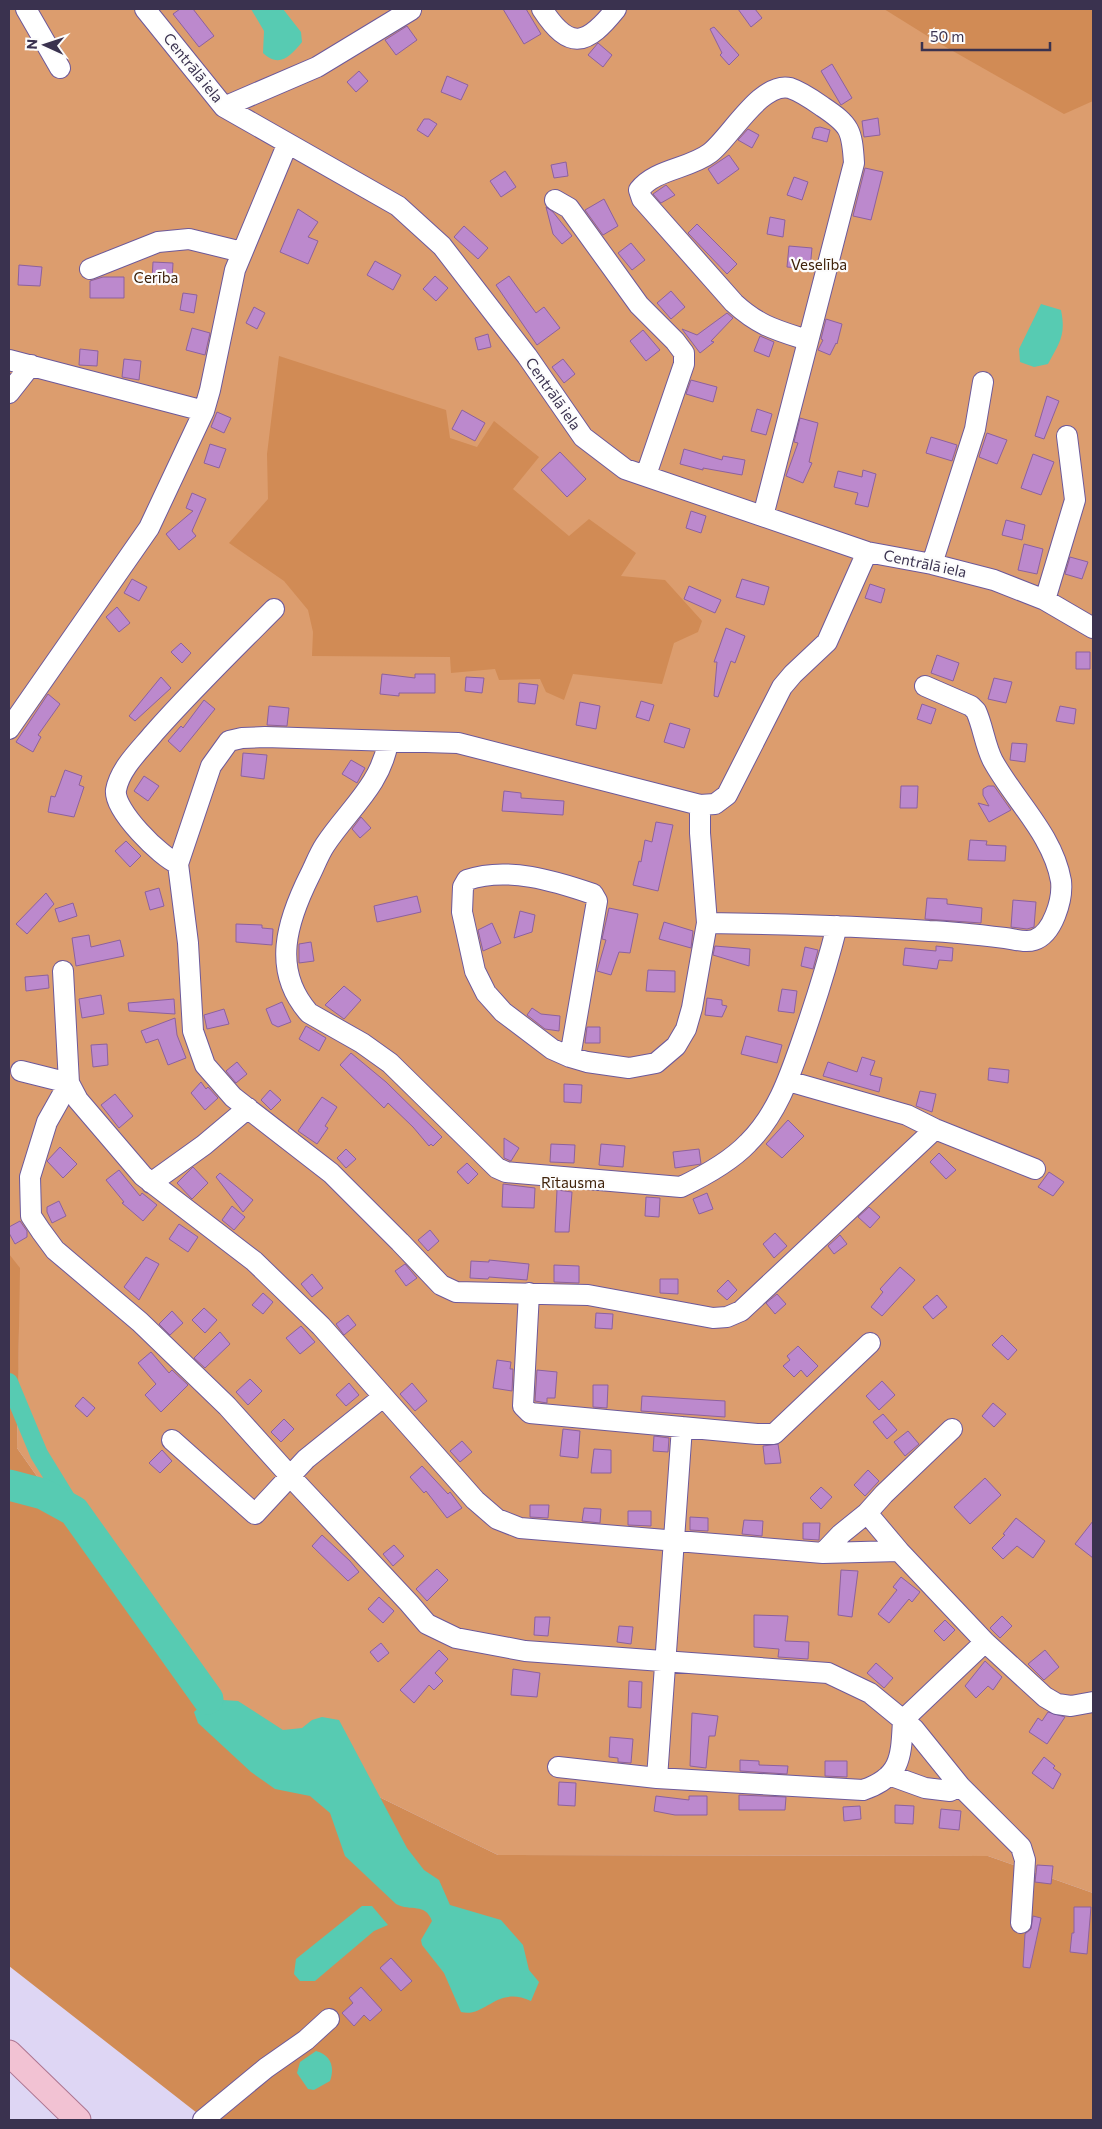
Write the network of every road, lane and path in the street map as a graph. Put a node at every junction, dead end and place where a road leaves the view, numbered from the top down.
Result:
1 (26, 9) edge
2 (145, 9) edge
3 (542, 9) edge
4 (616, 9) edge
5 (411, 10) edge
6 (60, 68) dead end
7 (224, 107) junction
8 (287, 144) junction
9 (555, 200) dead end
10 (242, 252) junction
11 (90, 269) dead end
12 (807, 340) junction
13 (9, 360) edge
14 (31, 365) junction
15 (982, 382) dead end
16 (9, 393) edge
17 (204, 411) junction
18 (1067, 436) dead end
19 (646, 476) junction
20 (762, 516) junction
21 (867, 552) junction
22 (932, 564) junction
23 (1045, 600) junction
24 (274, 610) dead end
25 (1093, 628) edge
26 (925, 686) dead end
27 (9, 729) edge
28 (388, 742) junction
29 (700, 805) junction
30 (178, 864) junction
31 (707, 923) junction
32 (837, 926) junction
33 (63, 971) dead end
34 (570, 1057) junction
35 (21, 1071) dead end
36 (788, 1081) junction
37 (69, 1083) junction
38 (248, 1108) junction
39 (935, 1129) junction
40 (1035, 1168) dead end
41 (151, 1183) junction
42 (529, 1293) junction
43 (870, 1343) dead end
44 (383, 1397) junction
45 (682, 1427) junction
46 (952, 1429) dead end
47 (172, 1440) dead end
48 (290, 1476) junction
49 (867, 1513) junction
50 (674, 1542) junction
51 (899, 1551) junction
52 (823, 1553) junction
53 (985, 1642) junction
54 (665, 1661) junction
55 (1093, 1702) edge
56 (903, 1720) junction
57 (558, 1767) dead end
58 (889, 1774) junction
59 (656, 1778) junction
60 (960, 1786) junction
61 (1021, 1923) dead end
62 (329, 2019) dead end
63 (9, 2054) edge
64 (78, 2120) edge
65 (203, 2120) edge

1 - 6 street
2 - 7 street, Centrālā iela
3 - 4 street
5 - 7 street
7 - 8 street, Centrālā iela
8 - 10 street
8 - 19 street, Centrālā iela
9 - 19 street
10 - 11 street
10 - 17 street
12 - 12 street
12 - 20 street
13 - 14 street
14 - 16 street
14 - 17 street
15 - 22 street
17 - 27 street
18 - 23 street
19 - 20 street, Centrālā iela
20 - 21 street, Centrālā iela
21 - 22 street, Centrālā iela
21 - 29 street
22 - 23 street, Centrālā iela
23 - 25 street, Centrālā iela
24 - 30 street
26 - 32 street
28 - 29 street
28 - 30 street
28 - 36 street
29 - 31 street
30 - 38 street
31 - 32 street
31 - 34 street
32 - 36 street
33 - 37 street
34 - 34 street
35 - 37 street
36 - 39 street
37 - 41 street
37 - 48 street
38 - 41 street
38 - 42 street
39 - 40 street
39 - 42 street
41 - 44 street
42 - 45 street
43 - 45 street
44 - 48 street
44 - 50 street
45 - 50 street
46 - 49 street
47 - 48 street
48 - 54 street
49 - 51 street
49 - 52 street
50 - 52 street
50 - 54 street
51 - 52 street
51 - 53 street
53 - 55 street
53 - 56 street
54 - 56 street
54 - 59 street
56 - 58 street
56 - 60 street
57 - 59 street
58 - 59 street
58 - 60 street
60 - 61 street
62 - 65 street
63 - 64 main road

